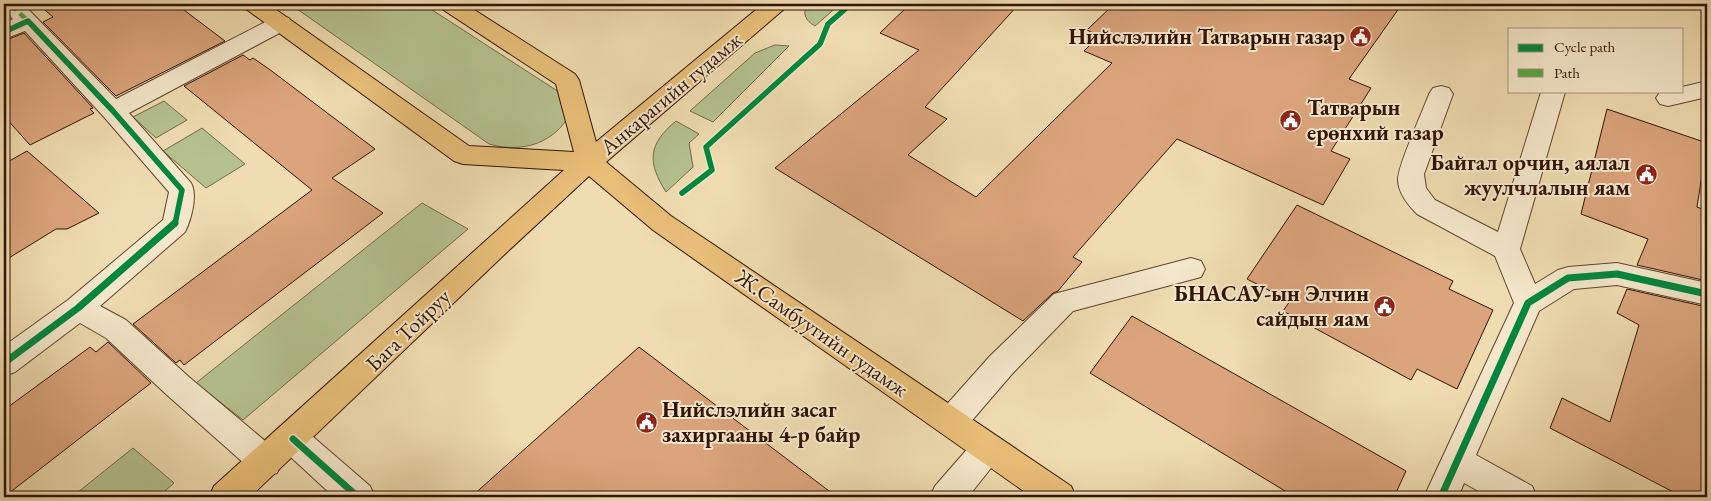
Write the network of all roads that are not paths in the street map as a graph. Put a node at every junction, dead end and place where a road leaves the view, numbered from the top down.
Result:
1 (10, 4) edge
2 (254, 4) edge
3 (450, 4) edge
4 (776, 4) edge
5 (28, 21) junction
6 (281, 23) junction
7 (4, 32) edge
8 (1707, 90) edge
9 (1553, 92) edge
10 (1441, 94) dead end
11 (1668, 98) dead end
12 (113, 111) junction
13 (589, 162) junction
14 (1506, 248) junction
15 (1191, 269) dead end
16 (1707, 294) edge
17 (1528, 303) junction
18 (78, 308) junction
19 (4, 363) edge
20 (951, 422) junction
21 (292, 439) junction
22 (988, 448) junction
23 (266, 462) junction
24 (1457, 462) junction
25 (226, 497) edge
26 (358, 497) edge
27 (947, 497) edge
28 (1059, 497) edge
29 (1441, 497) edge
30 (1520, 497) edge

1 - 5 street
2 - 6 main road
3 - 13 main road
4 - 13 main road, Анкарагийн гудамж
5 - 7 street
5 - 12 street
6 - 12 street
6 - 13 main road
8 - 11 street
9 - 14 street
10 - 14 street
12 - 18 street
13 - 20 main road, Ж.Самбуугийн гудамж
13 - 21 main road, Бага Тойруу
14 - 17 street
15 - 20 street
16 - 17 street
17 - 24 street
18 - 19 street
18 - 23 street
20 - 22 main road, Ж.Самбуугийн гудамж
21 - 23 main road, Бага Тойруу
21 - 26 street
22 - 27 street
22 - 28 main road, Ж.Самбуугийн гудамж
23 - 25 main road, Бага Тойруу
24 - 29 street
24 - 30 street

